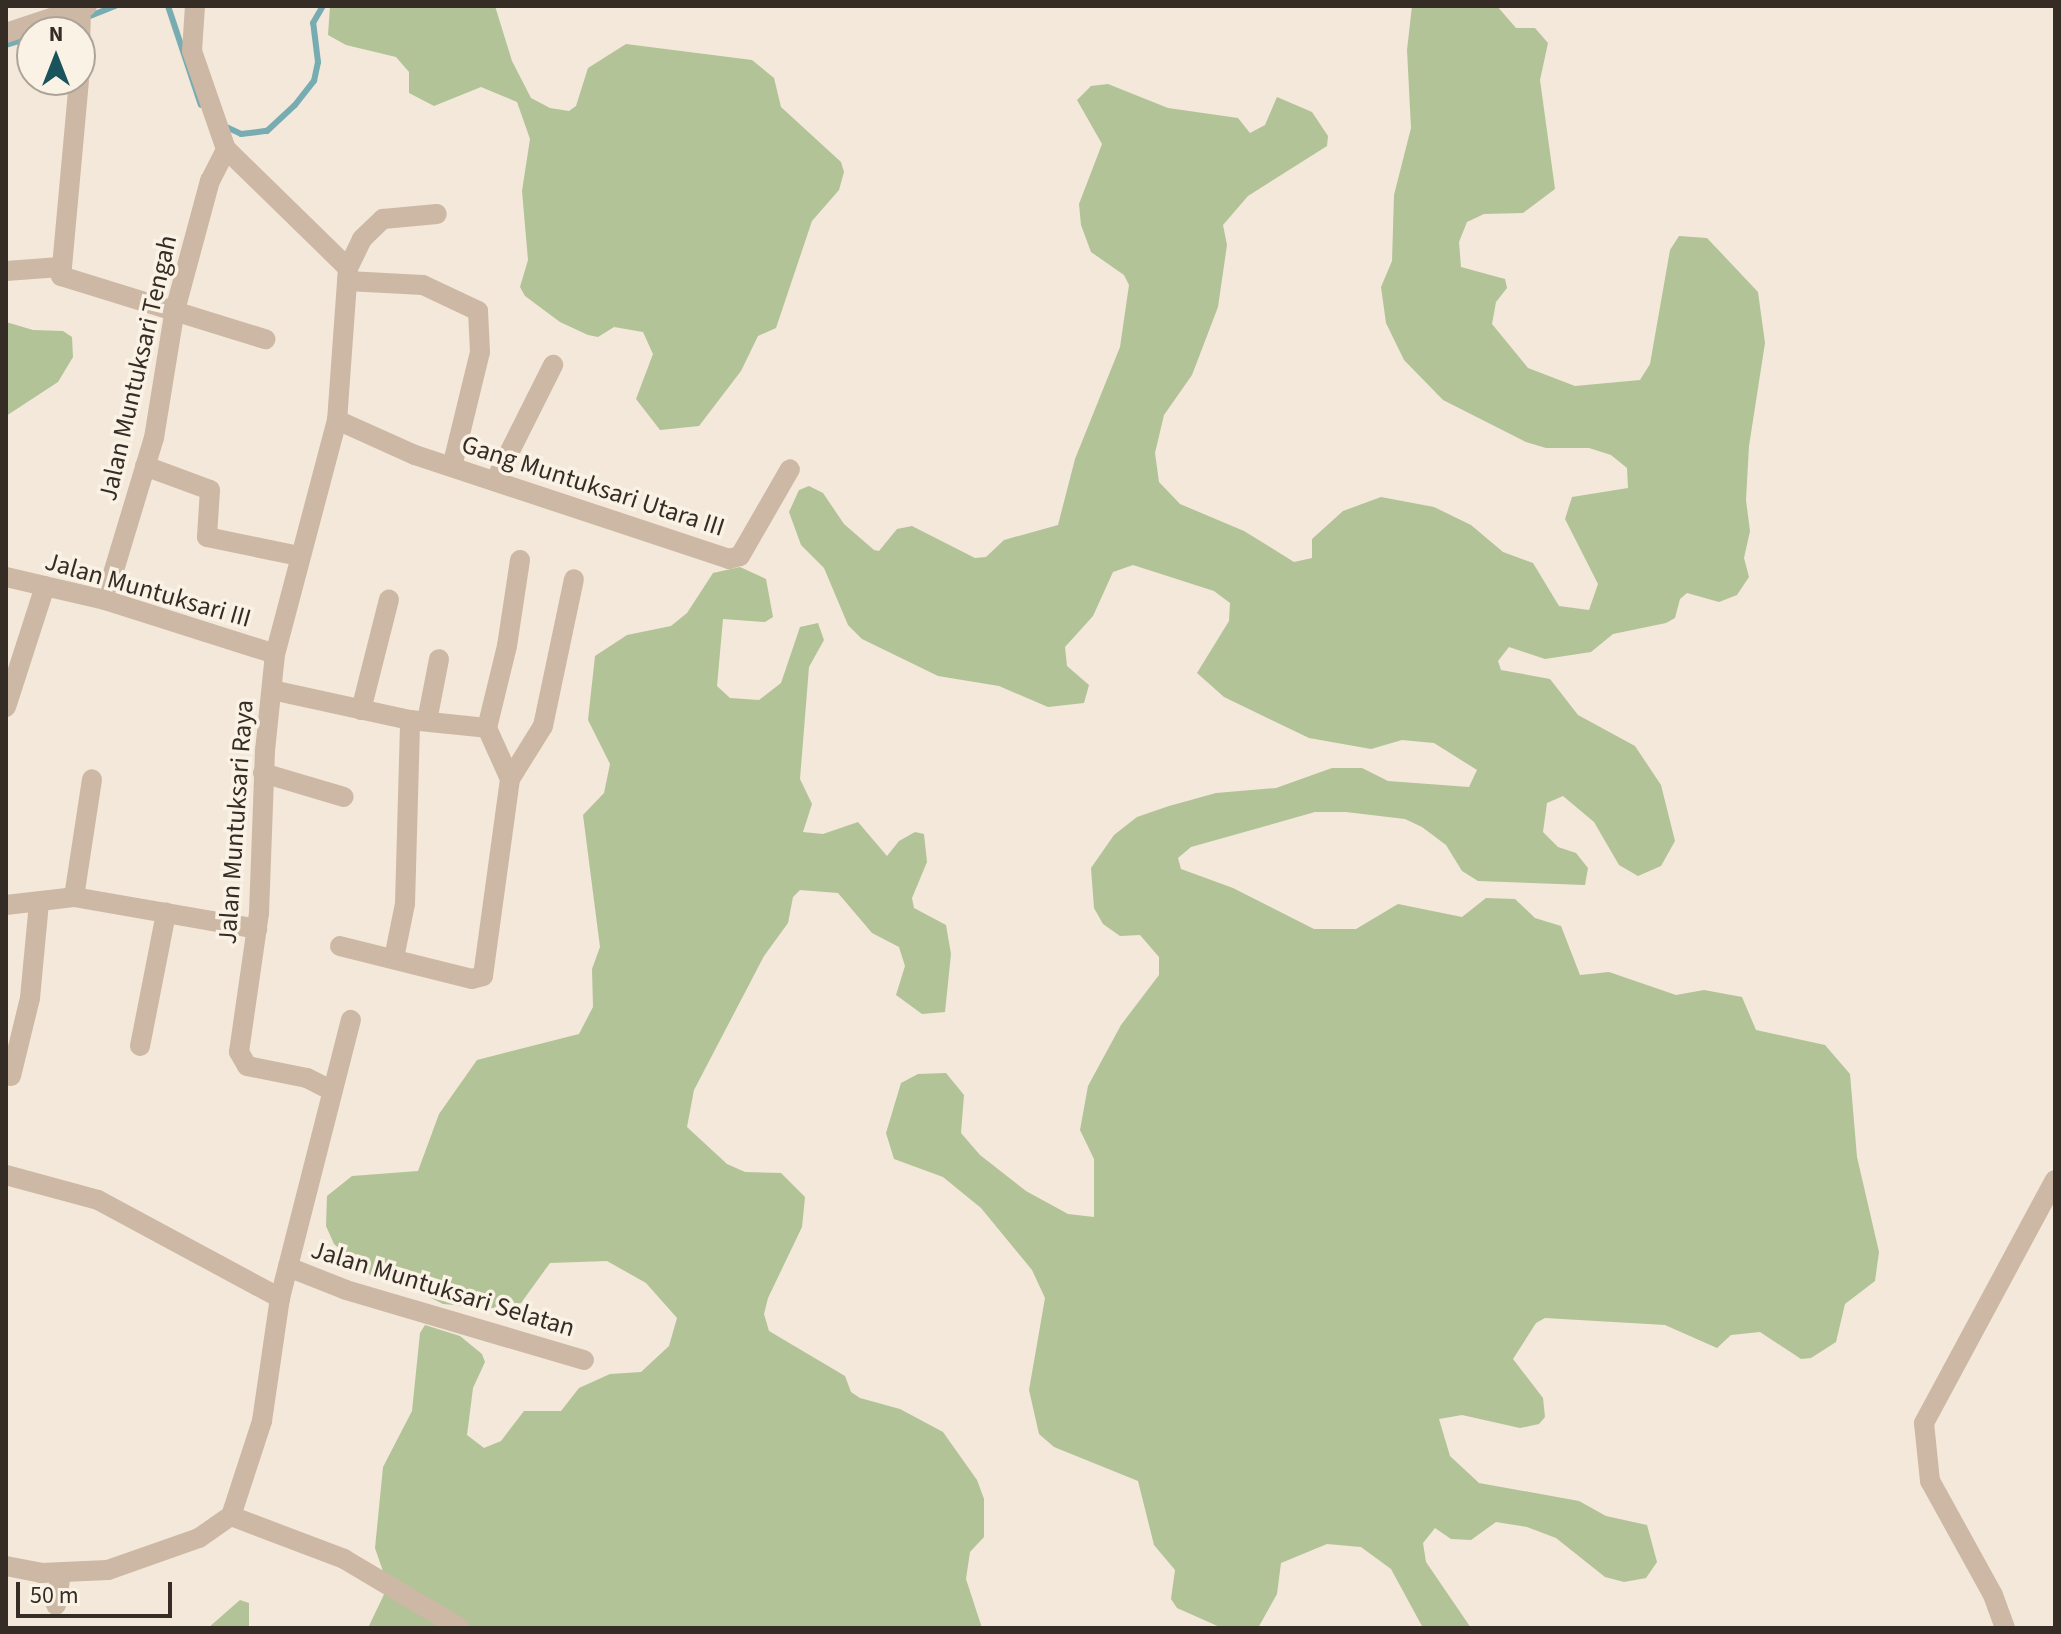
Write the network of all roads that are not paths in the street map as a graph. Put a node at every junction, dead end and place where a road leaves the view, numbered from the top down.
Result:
1 (195, 6) edge
2 (83, 10) edge
3 (6, 33) edge
4 (77, 96) edge
5 (226, 149) junction
6 (437, 214) dead end
7 (60, 267) junction
8 (6, 271) edge
9 (347, 275) junction
10 (174, 314) junction
11 (265, 339) dead end
12 (553, 365) dead end
13 (337, 420) junction
14 (145, 466) junction
15 (452, 467) junction
16 (790, 469) dead end
17 (495, 481) junction
18 (299, 556) junction
19 (520, 560) dead end
20 (6, 577) edge
21 (574, 579) dead end
22 (45, 586) junction
23 (389, 599) dead end
24 (105, 600) junction
25 (275, 654) junction
26 (439, 659) dead end
27 (272, 690) junction
28 (6, 707) edge
29 (361, 710) junction
30 (418, 720) junction
31 (487, 728) junction
32 (263, 773) junction
33 (92, 779) dead end
34 (510, 779) junction
35 (344, 797) dead end
36 (74, 897) junction
37 (39, 902) junction
38 (6, 905) edge
39 (166, 913) junction
40 (257, 929) junction
41 (340, 946) dead end
42 (394, 958) junction
43 (351, 1020) dead end
44 (140, 1046) dead end
45 (11, 1076) dead end
46 (331, 1090) junction
47 (6, 1175) edge
48 (2055, 1180) edge
49 (288, 1267) junction
50 (280, 1298) junction
51 (584, 1360) dead end
52 (231, 1516) junction
53 (6, 1566) edge
54 (61, 1574) junction
55 (56, 1605) dead end
56 (432, 1622) edge
57 (460, 1628) edge
58 (2005, 1628) edge

1 - 5 street
2 - 3 street
4 - 7 street
5 - 9 street
5 - 10 street, Jalan Muntuksari Tengah
6 - 9 street
7 - 8 street
7 - 10 street
9 - 13 street, Jalan Muntuksari Raya
9 - 15 street
10 - 11 street
10 - 14 street, Jalan Muntuksari Tengah
12 - 17 street
13 - 15 street, Gang Muntuksari Utara III
13 - 18 street, Jalan Muntuksari Raya
14 - 18 street
14 - 24 street, Jalan Muntuksari Tengah
15 - 17 street, Gang Muntuksari Utara III
16 - 17 street, Gang Muntuksari Utara III
18 - 25 street, Jalan Muntuksari Raya
19 - 31 street
20 - 22 street, Jalan Muntuksari III
21 - 34 street
22 - 24 street, Jalan Muntuksari III
22 - 28 street
23 - 29 street
24 - 25 street, Jalan Muntuksari III
25 - 27 street, Jalan Muntuksari Raya
26 - 30 street
27 - 29 street
27 - 32 street, Jalan Muntuksari Raya
29 - 30 street
30 - 31 street
30 - 42 street
31 - 34 street
32 - 35 street
32 - 40 street, Jalan Muntuksari Raya
33 - 36 street
34 - 42 street
36 - 37 street
36 - 39 street
37 - 38 street
37 - 45 street
39 - 40 street
39 - 44 street
40 - 46 street, Jalan Muntuksari Raya
41 - 42 street
43 - 46 street
46 - 49 street
47 - 50 street
48 - 58 street
49 - 50 street
49 - 51 street, Jalan Muntuksari Selatan
50 - 52 street
52 - 54 street
52 - 56 street
53 - 54 street
54 - 55 street
56 - 57 street

